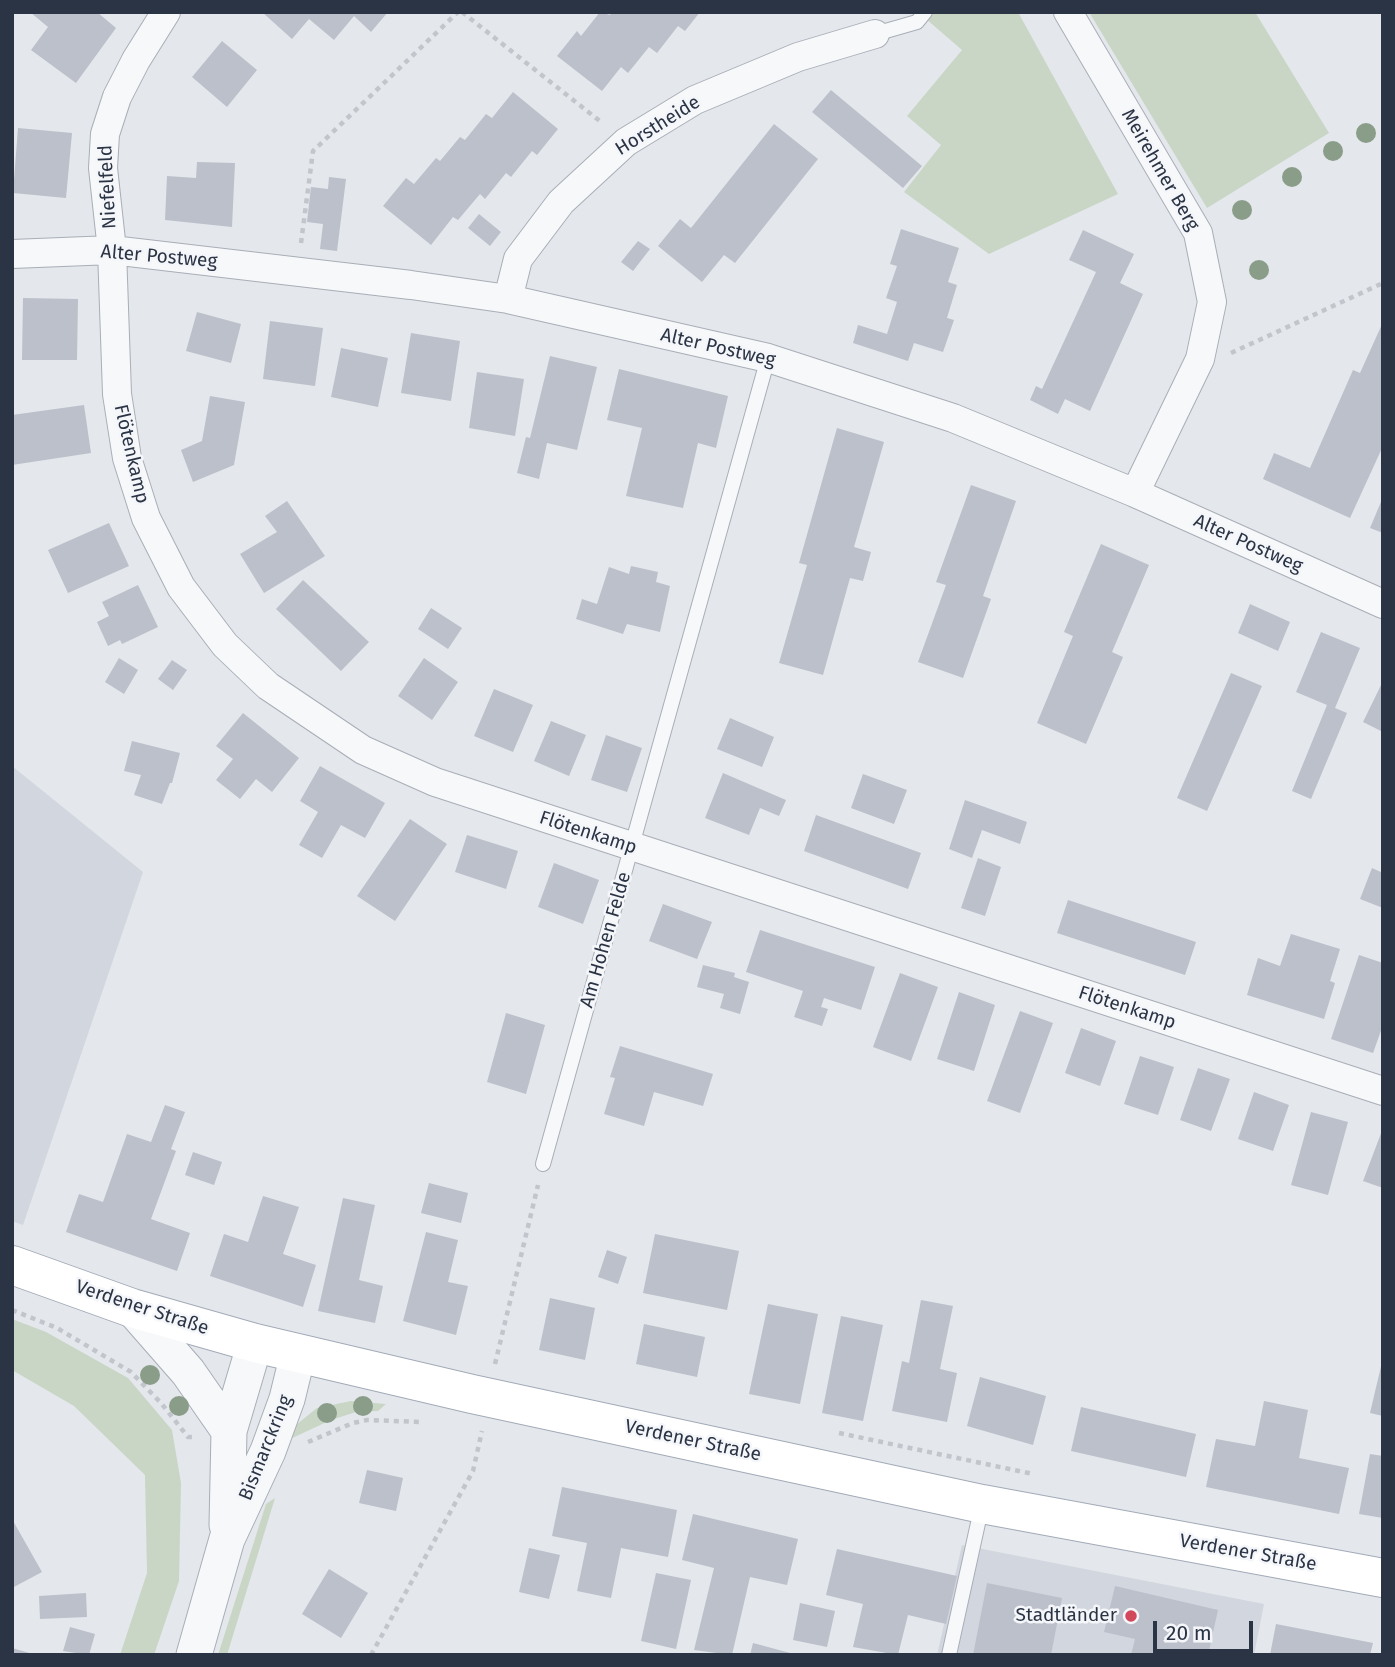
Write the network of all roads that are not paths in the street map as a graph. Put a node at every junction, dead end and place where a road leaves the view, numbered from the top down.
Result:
1 (166, 12) edge
2 (925, 12) edge
3 (1068, 12) edge
4 (875, 34) joint
5 (112, 250) junction
6 (12, 254) edge
7 (508, 299) junction
8 (768, 358) junction
9 (1135, 494) junction
10 (1383, 604) edge
11 (632, 848) junction
12 (1383, 1091) edge
13 (543, 1164) road end
14 (12, 1265) edge
15 (132, 1308) junction
16 (255, 1343) junction
17 (298, 1354) junction
18 (229, 1431) junction
19 (982, 1504) junction
20 (227, 1539) junction
21 (1383, 1578) edge
22 (194, 1655) edge
23 (950, 1655) edge

1 - 5 street, Niefelfeld
2 - 4 lane
3 - 9 street, Meirehmer Berg
4 - 7 street, Horstheide
5 - 6 street, Alter Postweg
5 - 7 street, Alter Postweg
5 - 11 street, Flötenkamp
7 - 8 street, Alter Postweg
8 - 9 street, Alter Postweg
8 - 11 lane, Am Hohen Felde
9 - 10 street, Alter Postweg
11 - 12 street, Flötenkamp
11 - 13 lane, Am Hohen Felde
14 - 15 main road, Verdener Straße
15 - 16 main road, Verdener Straße
15 - 18 street
16 - 17 main road, Verdener Straße
16 - 18 street, Bismarckring
17 - 19 main road, Verdener Straße
17 - 20 street, Bismarckring
18 - 20 street, Bismarckring
19 - 21 main road, Verdener Straße
19 - 23 lane
20 - 22 street, Bismarckring

